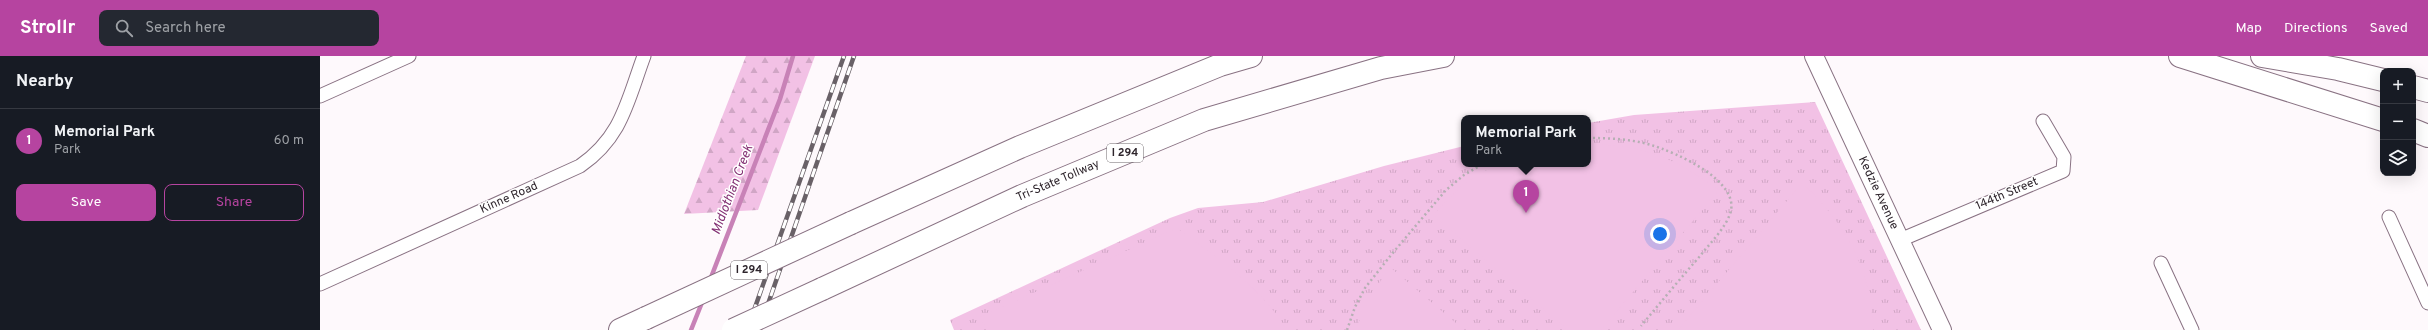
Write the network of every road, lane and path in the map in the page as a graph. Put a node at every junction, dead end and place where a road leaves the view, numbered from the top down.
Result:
1 (409, 56) edge
2 (644, 56) edge
3 (1251, 56) edge
4 (1443, 56) edge
5 (1814, 56) edge
6 (2180, 56) edge
7 (2262, 56) edge
8 (2380, 79) edge
9 (2416, 89) edge
10 (2428, 91) edge
11 (320, 96) edge
12 (2380, 119) edge
13 (2043, 121) dead end
14 (2416, 131) edge
15 (2428, 136) edge
16 (1591, 138) edge
17 (1478, 167) edge
18 (2389, 217) dead end
19 (1900, 240) junction
20 (2161, 263) dead end
21 (320, 284) edge
22 (2428, 303) edge
23 (1641, 326) dead end
24 (620, 330) edge
25 (733, 330) edge
26 (1347, 330) edge
27 (1942, 330) edge
28 (2192, 330) edge

1 - 11 street
2 - 21 street, Kinne Road
3 - 24 highway, I 294, bridge
4 - 25 highway, Tri-State Tollway / I 294, bridge
5 - 19 main road, Kedzie Avenue
6 - 12 highway
7 - 8 highway
9 - 10 highway
13 - 19 street, 144th Street
14 - 15 highway
16 - 23 path
17 - 26 path
18 - 22 street
19 - 27 main road, Kedzie Avenue
20 - 28 street

